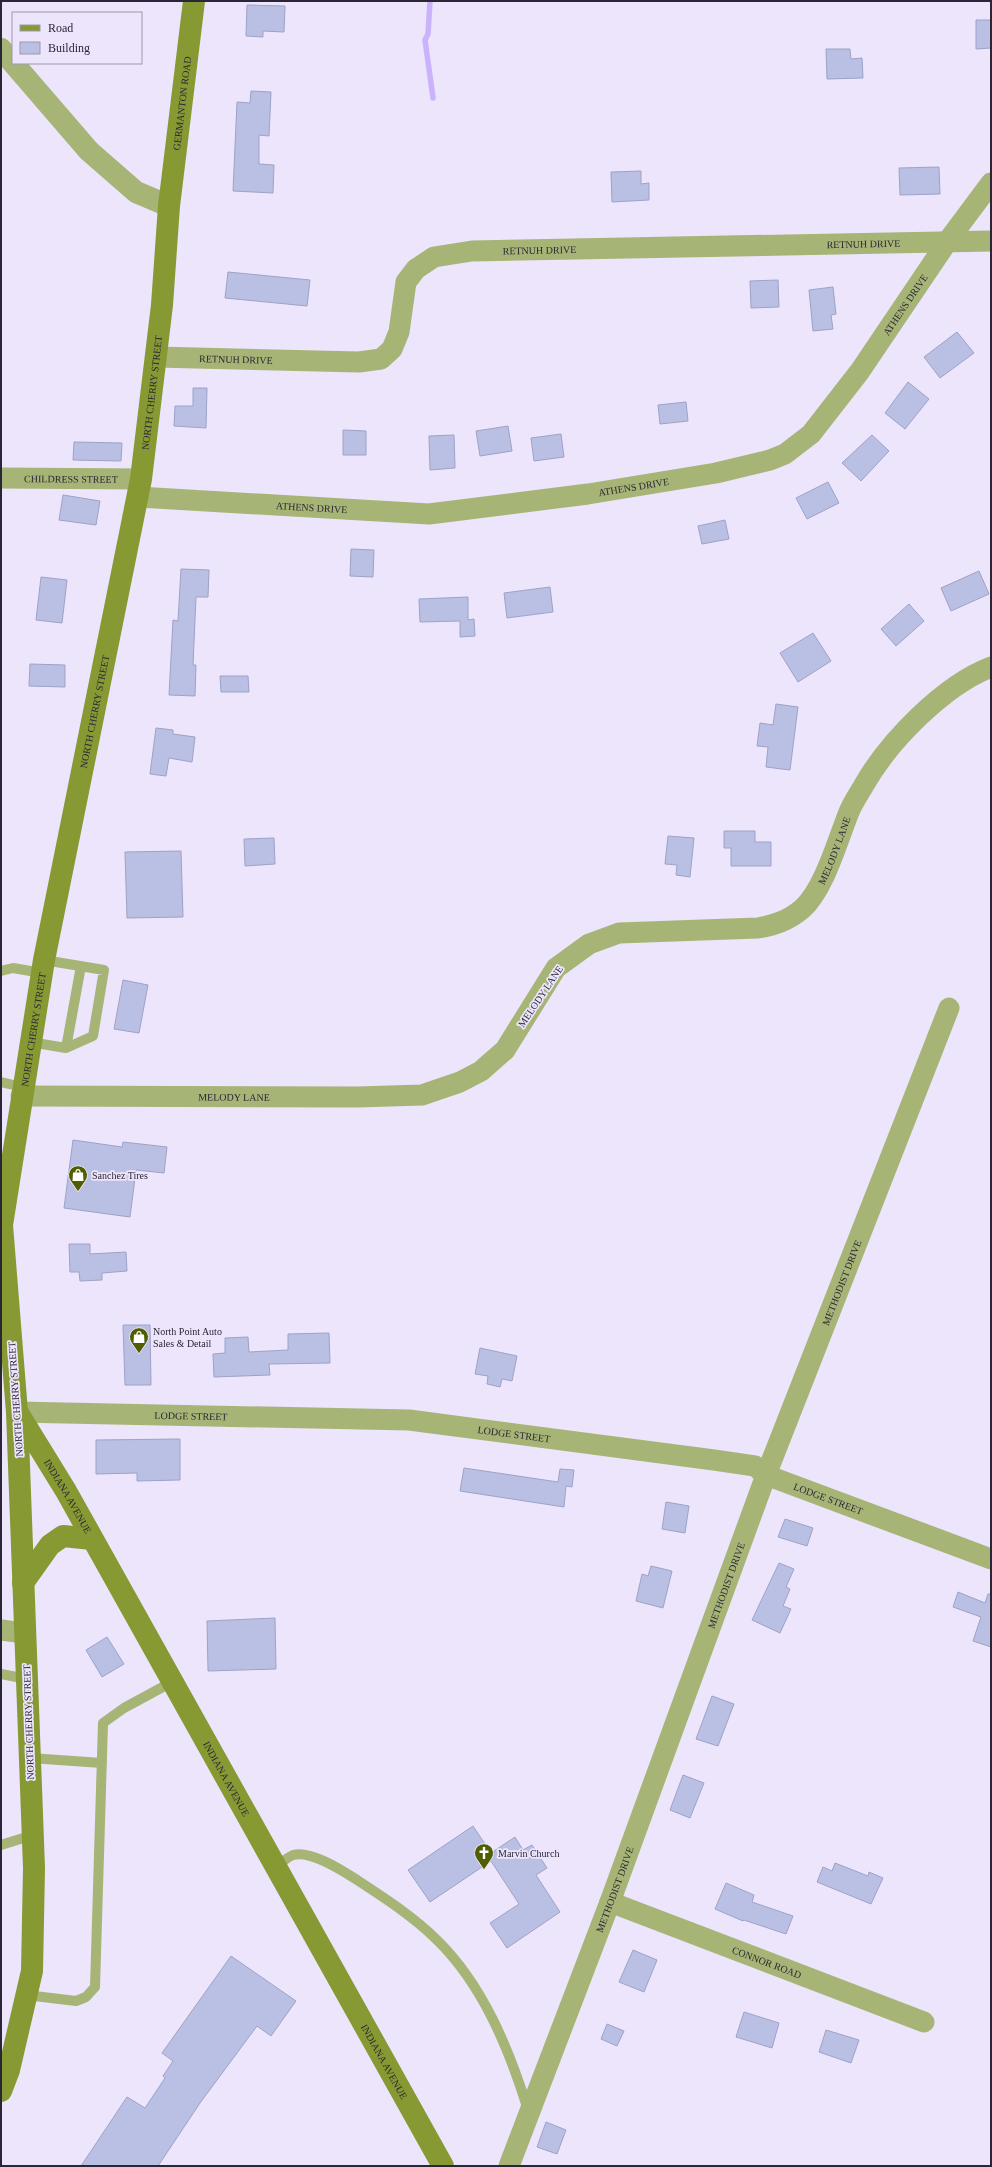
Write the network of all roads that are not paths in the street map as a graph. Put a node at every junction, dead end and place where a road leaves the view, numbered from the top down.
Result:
1 (194, 1) edge
2 (1, 49) edge
3 (12, 62) edge
4 (14, 64) edge
5 (991, 183) edge
6 (169, 206) junction
7 (991, 241) edge
8 (946, 242) junction
9 (156, 357) junction
10 (1, 478) edge
11 (140, 488) junction
12 (991, 667) edge
13 (43, 966) junction
14 (81, 966) junction
15 (1, 971) edge
16 (949, 1008) dead end
17 (30, 1042) junction
18 (66, 1048) junction
19 (1, 1082) edge
20 (22, 1091) junction
21 (9, 1406) edge
22 (766, 1476) junction
23 (92, 1539) junction
24 (991, 1559) edge
25 (23, 1583) junction
26 (1, 1630) edge
27 (24, 1633) junction
28 (1, 1674) edge
29 (27, 1679) junction
30 (172, 1682) junction
31 (30, 1758) junction
32 (102, 1763) junction
33 (33, 1834) junction
34 (1, 1845) edge
35 (276, 1867) junction
36 (610, 1902) junction
37 (26, 1995) junction
38 (924, 2022) dead end
39 (1, 2091) edge
40 (529, 2114) junction
41 (443, 2166) edge
42 (509, 2166) edge

1 - 6 main road, GERMANTON ROAD
2 - 3 street
4 - 6 street
5 - 8 street, ATHENS DRIVE
6 - 9 main road, NORTH CHERRY STREET
7 - 8 street, RETNUH DRIVE
8 - 9 street, RETNUH DRIVE
8 - 11 street, ATHENS DRIVE
9 - 11 main road, NORTH CHERRY STREET
10 - 11 street, CHILDRESS STREET
11 - 13 main road, NORTH CHERRY STREET
12 - 20 street, MELODY LANE
13 - 14 lane
13 - 15 lane
13 - 17 main road, NORTH CHERRY STREET
14 - 18 lane
14 - 18 lane
16 - 22 street, METHODIST DRIVE
17 - 18 lane
17 - 20 main road, NORTH CHERRY STREET
19 - 20 lane
20 - 21 main road, NORTH CHERRY STREET
21 - 22 street, LODGE STREET
21 - 23 main road, INDIANA AVENUE
21 - 25 main road, NORTH CHERRY STREET
22 - 24 street, LODGE STREET
22 - 36 street, METHODIST DRIVE
23 - 25 main road
23 - 30 main road, INDIANA AVENUE
25 - 27 main road, NORTH CHERRY STREET
26 - 27 street
27 - 29 main road, NORTH CHERRY STREET
28 - 29 lane
29 - 31 main road, NORTH CHERRY STREET
30 - 32 lane
30 - 35 main road, INDIANA AVENUE
31 - 32 lane
31 - 33 main road, NORTH CHERRY STREET
32 - 37 lane
33 - 34 lane
33 - 37 main road, NORTH CHERRY STREET
35 - 40 lane
35 - 41 main road, INDIANA AVENUE
36 - 38 street, CONNOR ROAD
36 - 40 street, METHODIST DRIVE
37 - 39 main road, NORTH CHERRY STREET
40 - 42 street, METHODIST DRIVE

